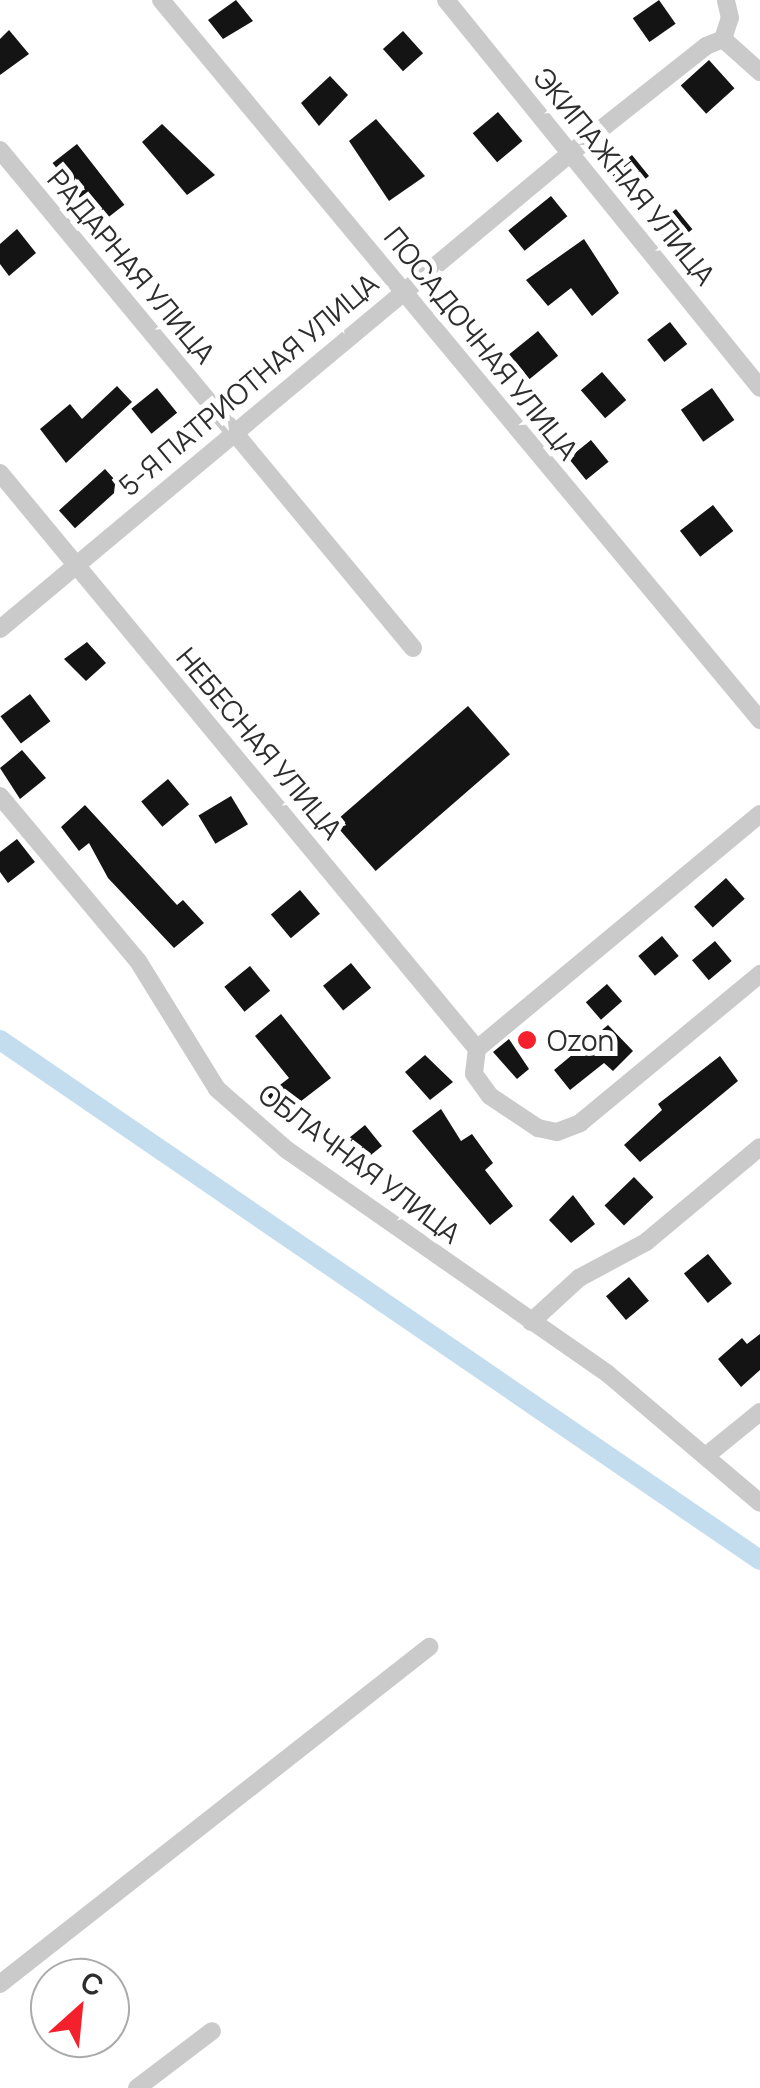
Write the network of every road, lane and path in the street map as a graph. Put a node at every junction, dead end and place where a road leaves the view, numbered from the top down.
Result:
1 (161, 0) edge
2 (446, 0) edge
3 (726, 0) edge
4 (723, 39) junction
5 (760, 72) edge
6 (0, 150) edge
7 (572, 152) junction
8 (406, 290) junction
9 (760, 388) edge
10 (233, 430) junction
11 (0, 473) edge
12 (76, 564) junction
13 (0, 629) edge
14 (413, 648) dead end
15 (760, 720) edge
16 (0, 796) edge
17 (760, 814) edge
18 (760, 974) edge
19 (478, 1049) junction
20 (760, 1147) edge
21 (530, 1322) junction
22 (760, 1412) edge
23 (707, 1455) junction
24 (760, 1503) edge
25 (428, 1647) dead end
26 (0, 1984) edge
27 (212, 2031) dead end
28 (137, 2088) edge

1 - 8 street, ПОСАДОЧНАЯ УЛИЦА
2 - 7 street, ЭКИПАЖНАЯ УЛИЦА
3 - 4 street
4 - 5 street
4 - 7 street, 5-Я ПАТРИОТНАЯ УЛИЦА
6 - 10 street, РАДАРНАЯ УЛИЦА
7 - 8 street, 5-Я ПАТРИОТНАЯ УЛИЦА
7 - 9 street, ЭКИПАЖНАЯ УЛИЦА
8 - 10 street, 5-Я ПАТРИОТНАЯ УЛИЦА
8 - 15 street, ПОСАДОЧНАЯ УЛИЦА
10 - 12 street, 5-Я ПАТРИОТНАЯ УЛИЦА
10 - 14 street, РАДАРНАЯ УЛИЦА
11 - 12 street, НЕБЕСНАЯ УЛИЦА
12 - 13 street, 5-Я ПАТРИОТНАЯ УЛИЦА
12 - 19 street, НЕБЕСНАЯ УЛИЦА
16 - 21 street, ОБЛАЧНАЯ УЛИЦА
17 - 19 street
18 - 19 street
20 - 21 street
21 - 23 street, ОБЛАЧНАЯ УЛИЦА
22 - 23 street
23 - 24 street, ОБЛАЧНАЯ УЛИЦА
25 - 26 street
27 - 28 street

